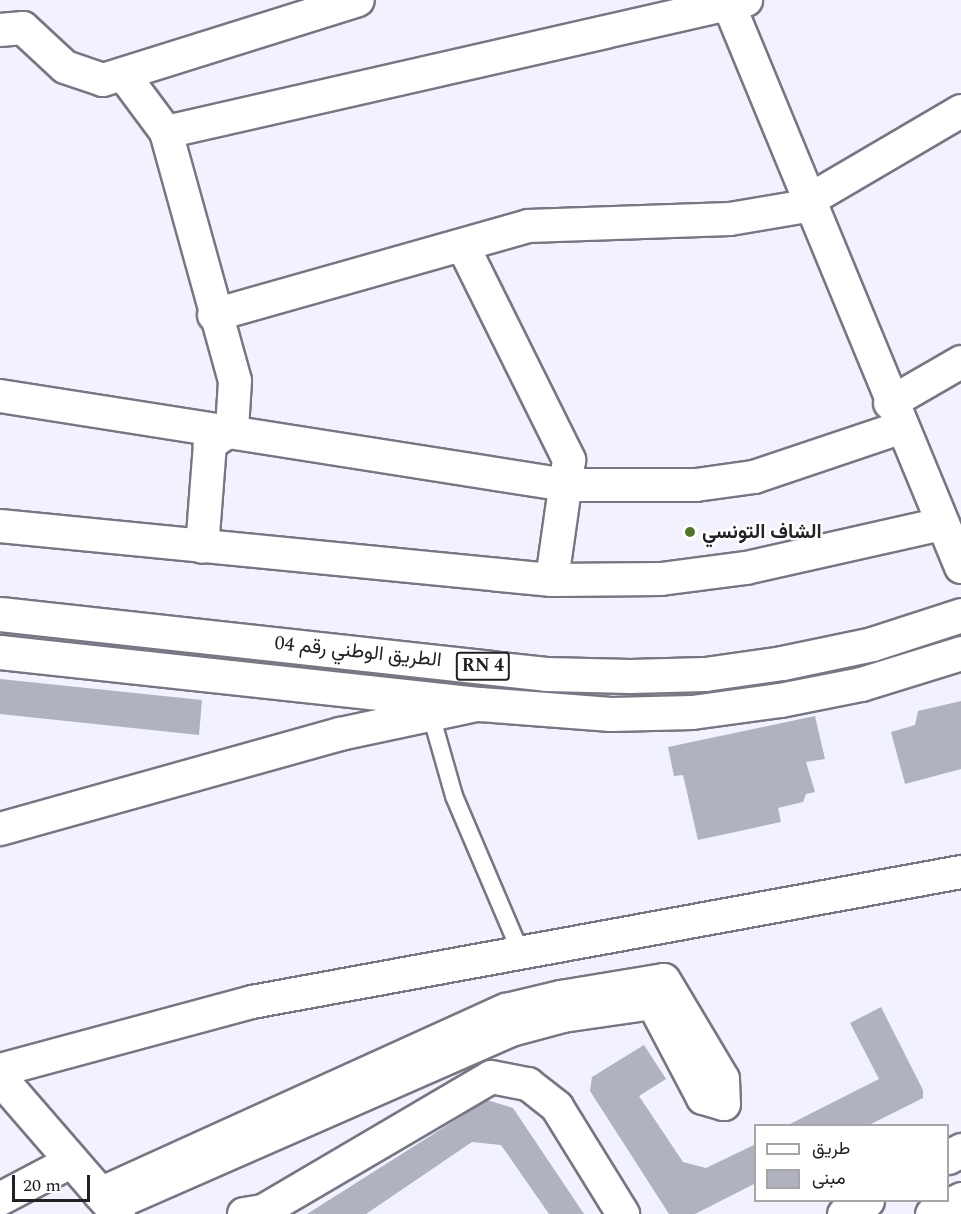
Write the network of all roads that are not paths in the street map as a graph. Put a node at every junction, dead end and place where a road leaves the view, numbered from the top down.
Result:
1 (358, 0) edge
2 (738, 2) edge
3 (14, 19) edge
4 (123, 74) junction
5 (961, 111) edge
6 (166, 132) junction
7 (812, 202) junction
8 (463, 246) junction
9 (214, 315) junction
10 (961, 362) edge
11 (0, 396) edge
12 (895, 416) junction
13 (232, 429) junction
14 (566, 485) junction
15 (941, 524) junction
16 (0, 526) edge
17 (202, 547) junction
18 (961, 567) edge
19 (552, 580) junction
20 (0, 614) edge
21 (961, 615) edge
22 (0, 652) edge
23 (961, 653) edge
24 (480, 704) junction
25 (431, 715) junction
26 (0, 829) edge
27 (961, 872) edge
28 (521, 953) junction
29 (0, 1070) edge
30 (0, 1078) edge
31 (72, 1161) junction
32 (0, 1199) edge
33 (961, 1199) edge
34 (864, 1202) edge
35 (110, 1205) edge
36 (244, 1214) edge
37 (623, 1214) edge
38 (844, 1214) edge
39 (932, 1214) edge

1 - 4 street
2 - 6 street
2 - 7 street
3 - 4 street
4 - 6 street
5 - 7 street
6 - 9 street
7 - 8 street
7 - 12 street
8 - 9 street
8 - 14 street
9 - 13 street
10 - 12 street
11 - 13 street
12 - 14 street
12 - 15 street
13 - 14 street
13 - 17 street
14 - 19 street
15 - 18 street
15 - 19 street
16 - 17 street
17 - 19 street
20 - 21 main road, الطريق الوطني رقم 04 / RN 4
22 - 24 main road, الطريق الوطني رقم 04 / RN 4
23 - 24 main road, الطريق الوطني رقم 04 / RN 4
24 - 25 street
25 - 26 street
25 - 28 lane
27 - 28 street
28 - 29 street
30 - 31 main road
31 - 32 street
31 - 35 main road
33 - 39 main road
34 - 38 main road
35 - 35 street
36 - 37 street

